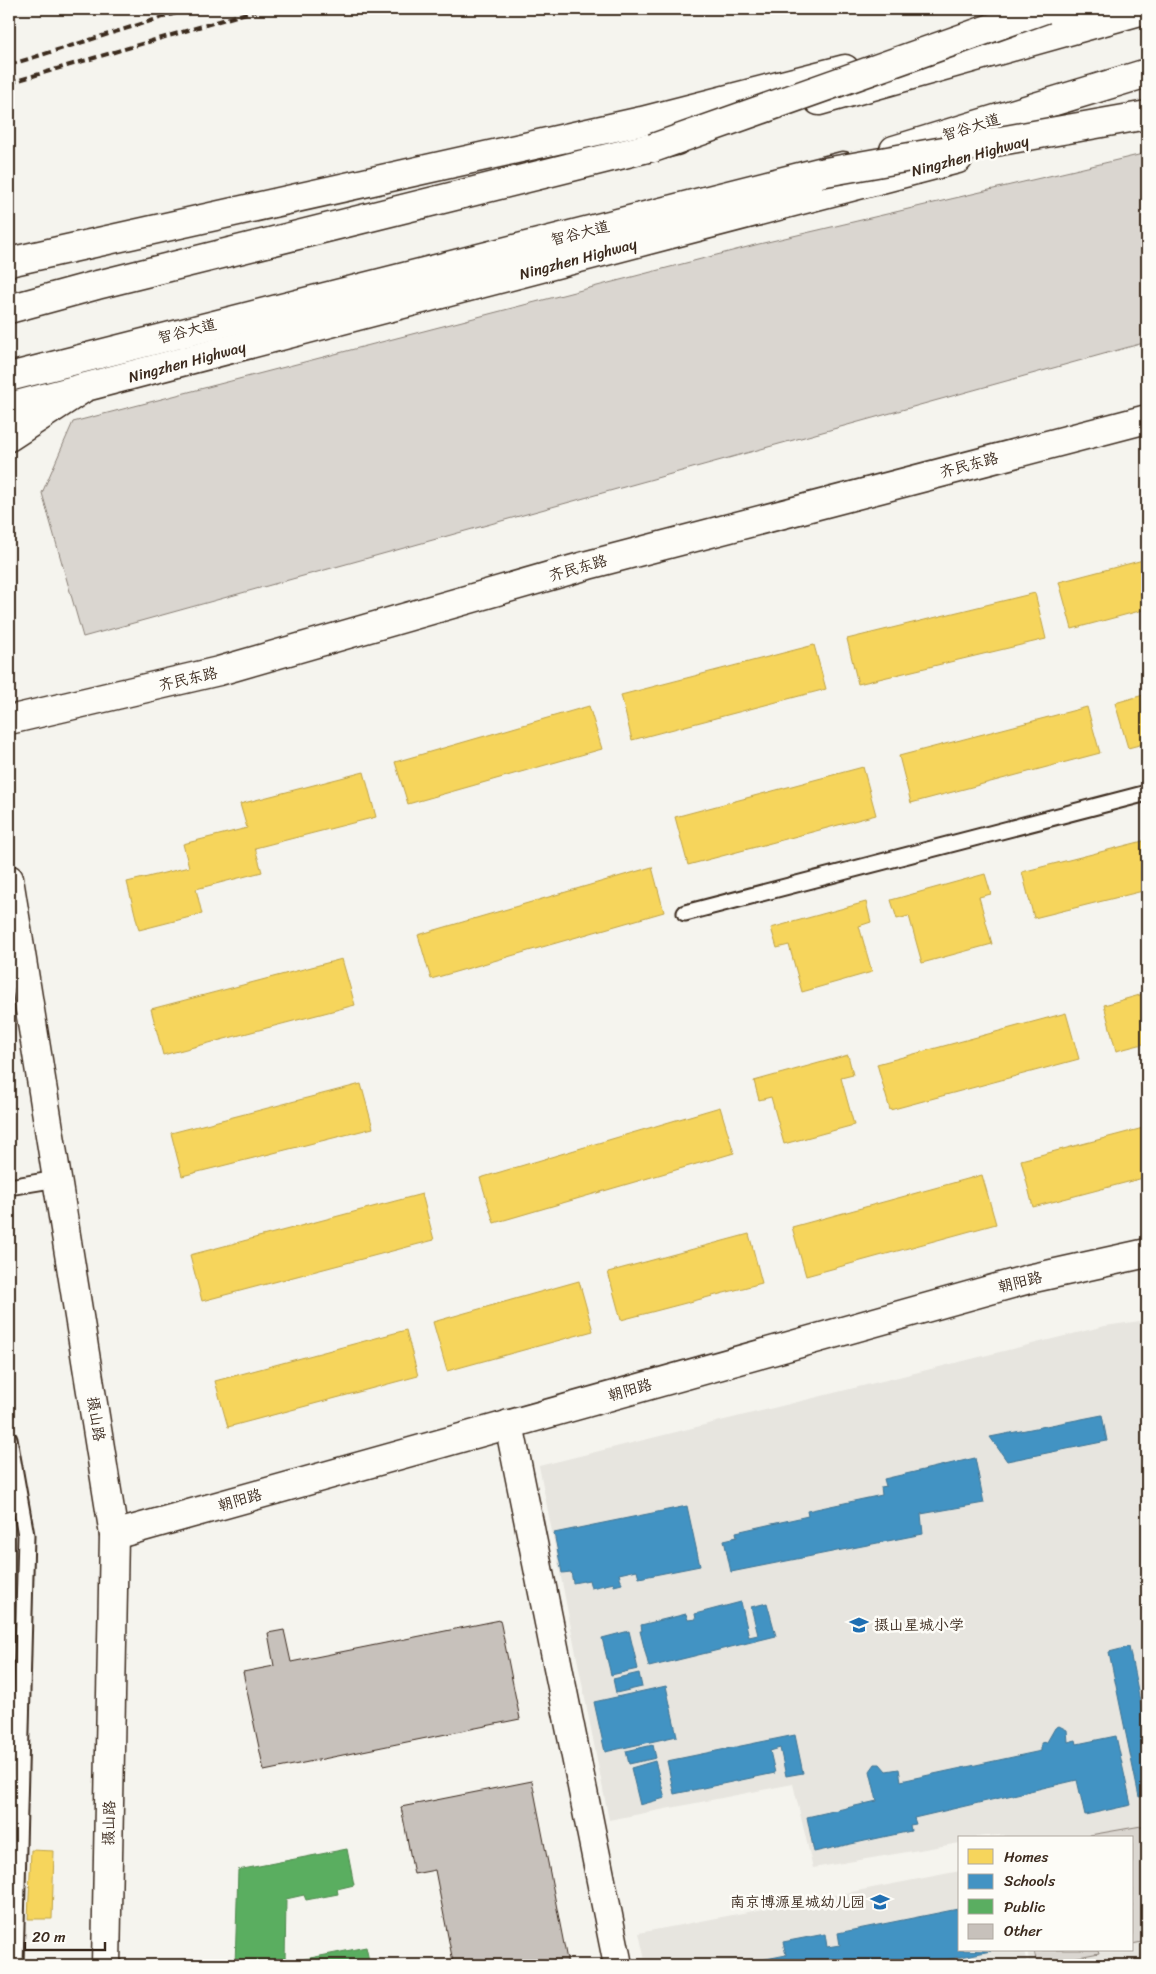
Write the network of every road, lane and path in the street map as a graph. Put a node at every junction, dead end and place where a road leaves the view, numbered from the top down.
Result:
1 (1045, 9) edge
2 (1079, 9) edge
3 (1147, 9) edge
4 (1147, 73) edge
5 (1147, 108) edge
6 (1147, 115) edge
7 (653, 148) junction
8 (820, 173) junction
9 (9, 262) edge
10 (9, 309) edge
11 (9, 377) edge
12 (84, 388) junction
13 (9, 407) edge
14 (1147, 418) edge
15 (9, 437) edge
16 (9, 720) edge
17 (1147, 793) edge
18 (9, 879) edge
19 (684, 913) dead end
20 (57, 1180) junction
21 (9, 1187) edge
22 (1147, 1253) edge
23 (509, 1424) junction
24 (9, 1439) edge
25 (11, 1466) edge
26 (114, 1535) junction
27 (24, 1600) junction
28 (9, 1603) edge
29 (15, 1727) edge
30 (13, 1867) edge
31 (15, 1965) edge
32 (106, 1965) edge
33 (618, 1965) edge

1 - 7 main road, bridge
2 - 9 main road
3 - 7 main road, bridge
4 - 8 main road, 智谷大道, bridge
5 - 12 main road, Ningzhen Highway
6 - 8 main road, bridge
7 - 10 main road
8 - 11 main road, 智谷大道
12 - 13 main road, Ningzhen Highway
12 - 15 main road
14 - 16 main road, 齐民东路
17 - 19 lane
18 - 20 main road, 摄山路
20 - 21 lane
20 - 26 main road, 摄山路
22 - 23 main road, 朝阳路
23 - 26 main road, 朝阳路
23 - 33 main road
24 - 25 lane
25 - 27 lane
26 - 32 main road, 摄山路
27 - 28 lane
27 - 29 lane
29 - 30 lane
30 - 31 lane

